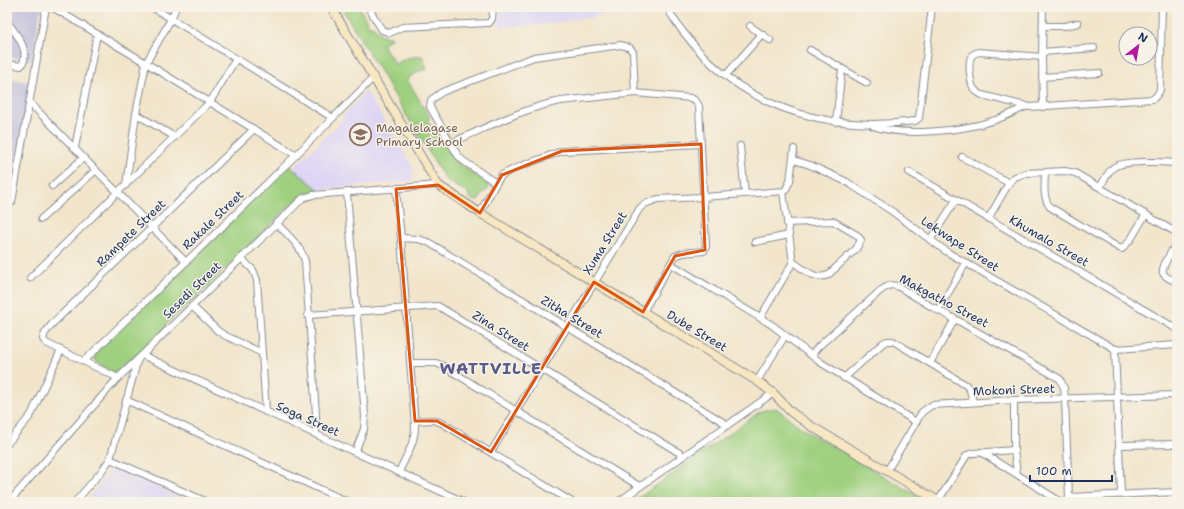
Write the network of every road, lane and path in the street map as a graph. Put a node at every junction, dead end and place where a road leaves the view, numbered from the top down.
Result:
1 (46, 7) edge
2 (52, 7) edge
3 (152, 7) edge
4 (176, 7) edge
5 (331, 7) edge
6 (368, 7) edge
7 (493, 7) edge
8 (667, 7) edge
9 (932, 7) edge
10 (1043, 7) edge
11 (1162, 7) edge
12 (171, 19) junction
13 (7, 22) edge
14 (1078, 23) dead end
15 (750, 26) dead end
16 (1043, 26) junction
17 (97, 34) junction
18 (762, 34) junction
19 (770, 40) dead end
20 (1094, 48) dead end
21 (810, 50) dead end
22 (1042, 54) junction
23 (236, 59) junction
24 (146, 63) junction
25 (7, 64) edge
26 (842, 69) junction
27 (1099, 73) dead end
28 (726, 75) junction
29 (374, 77) junction
30 (1042, 77) junction
31 (867, 83) dead end
32 (634, 93) junction
33 (29, 102) junction
34 (210, 102) junction
35 (1025, 107) junction
36 (1043, 107) junction
37 (136, 114) junction
38 (333, 118) junction
39 (836, 122) junction
40 (869, 125) junction
41 (254, 129) junction
42 (175, 137) junction
43 (451, 143) junction
44 (701, 144) junction
45 (740, 146) dead end
46 (74, 148) junction
47 (794, 150) dead end
48 (296, 155) junction
49 (962, 157) dead end
50 (84, 158) junction
51 (794, 160) junction
52 (1177, 164) edge
53 (96, 170) junction
54 (909, 172) dead end
55 (1045, 172) junction
56 (496, 183) junction
57 (1009, 183) junction
58 (126, 185) junction
59 (438, 185) junction
60 (52, 186) dead end
61 (1100, 187) junction
62 (396, 189) junction
63 (782, 192) junction
64 (119, 193) junction
65 (347, 193) junction
66 (745, 194) junction
67 (703, 197) junction
68 (956, 200) junction
69 (12, 202) dead end
70 (480, 213) junction
71 (1146, 214) junction
72 (41, 219) dead end
73 (988, 219) junction
74 (276, 223) junction
75 (787, 223) junction
76 (152, 228) junction
77 (1177, 233) edge
78 (789, 235) junction
79 (401, 238) junction
80 (930, 240) junction
81 (755, 242) dead end
82 (1177, 242) edge
83 (241, 258) junction
84 (186, 262) junction
85 (793, 262) junction
86 (966, 263) junction
87 (671, 264) junction
88 (30, 278) dead end
89 (594, 282) junction
90 (1177, 282) edge
91 (192, 306) junction
92 (406, 308) junction
93 (938, 310) junction
94 (357, 312) junction
95 (642, 312) junction
96 (308, 315) junction
97 (760, 318) junction
98 (956, 319) junction
99 (567, 326) junction
100 (1177, 329) edge
101 (785, 336) junction
102 (1177, 345) edge
103 (1114, 349) junction
104 (61, 350) junction
105 (262, 353) junction
106 (813, 356) junction
107 (140, 357) junction
108 (84, 361) junction
109 (410, 363) junction
110 (930, 363) junction
111 (541, 369) junction
112 (118, 378) junction
113 (844, 378) junction
114 (757, 381) junction
115 (773, 392) junction
116 (1177, 395) edge
117 (1117, 397) junction
118 (126, 400) junction
119 (1014, 400) junction
120 (1065, 400) junction
121 (973, 402) junction
122 (516, 410) junction
123 (266, 412) junction
124 (415, 421) junction
125 (916, 422) junction
126 (728, 425) junction
127 (316, 434) junction
128 (7, 444) edge
129 (1177, 444) edge
130 (1119, 445) junction
131 (1014, 450) junction
132 (354, 452) junction
133 (491, 452) junction
134 (981, 452) junction
135 (683, 455) junction
136 (110, 459) junction
137 (887, 471) junction
138 (399, 472) junction
139 (1017, 474) junction
140 (639, 486) junction
141 (1177, 492) edge
142 (1121, 494) junction
143 (1068, 500) edge
144 (939, 501) edge
145 (9, 502) edge
146 (75, 502) edge
147 (207, 502) edge
148 (348, 502) edge
149 (464, 502) edge
150 (572, 502) edge
151 (618, 502) edge
152 (1061, 502) edge

1 - 33 street
2 - 17 street
3 - 12 street
4 - 12 street
5 - 29 street
6 - 7 street
8 - 28 street
9 - 40 street
10 - 16 street
11 - 36 street
12 - 23 street
12 - 24 street
13 - 25 street
14 - 16 street
15 - 18 street
16 - 22 street
17 - 24 street
17 - 46 street
18 - 19 street
18 - 28 street
20 - 22 street
21 - 26 street
22 - 30 street
22 - 35 street
23 - 34 street
23 - 38 street
24 - 34 street
24 - 37 street
26 - 31 street
26 - 39 street
27 - 30 street
28 - 39 street
29 - 38 street, Rakale Street
29 - 59 street
30 - 36 street
32 - 43 street
32 - 43 street
32 - 44 street
33 - 46 street
33 - 69 street
34 - 41 street
34 - 42 street
35 - 36 street
35 - 40 street
37 - 42 street
37 - 58 street
38 - 48 street, Rakale Street
39 - 40 street
41 - 48 street
41 - 76 street, Rampete Street
42 - 58 street
43 - 56 street
44 - 56 street
44 - 67 street
45 - 66 street
46 - 50 street
47 - 51 street
48 - 84 street, Rakale Street
49 - 57 street
50 - 53 street
50 - 60 street
51 - 63 street
51 - 80 street, Lekwape Street
52 - 61 street
53 - 64 street
53 - 72 street
54 - 68 street, Khumalo Street
55 - 57 street
55 - 61 street
55 - 71 street
56 - 70 street
57 - 73 street
58 - 64 street
59 - 62 street, Sesedi Street
59 - 70 street, Dube Street
61 - 71 street
62 - 65 street, Sesedi Street
62 - 79 street
63 - 66 street, Xuma Street
63 - 75 street
64 - 76 street
64 - 88 street
65 - 74 street, Sesedi Street
65 - 94 street
66 - 67 street, Xuma Street
67 - 87 street
67 - 89 street, Xuma Street
68 - 73 street, Khumalo Street
68 - 80 street
70 - 89 street, Dube Street
71 - 77 street
73 - 100 street, Khumalo Street
74 - 83 street, Sesedi Street
74 - 96 street
75 - 78 street
75 - 85 street
76 - 84 street
76 - 104 street, Rampete Street
78 - 81 street
78 - 85 street
79 - 92 street
79 - 99 street, Zitha Street
80 - 86 street, Lekwape Street
82 - 90 street
83 - 91 street, Sesedi Street
83 - 105 street
84 - 108 street, Rakale Street
85 - 97 street
86 - 93 street
86 - 103 street, Lekwape Street
87 - 95 street
87 - 97 street
89 - 95 street, Dube Street
89 - 99 street, Xuma Street
91 - 105 street
91 - 107 street, Sesedi Street
92 - 94 street, Zina Street
92 - 109 street
92 - 111 street, Zina Street
93 - 98 street, Makgatho Street
93 - 106 street, Makgatho Street
94 - 96 street, Zina Street
94 - 132 street
95 - 114 street, Dube Street
96 - 127 street
97 - 101 street
98 - 110 street
98 - 120 street, Makgatho Street
99 - 111 street, Xuma Street
99 - 126 street, Zitha Street
101 - 106 street
101 - 114 street
102 - 103 street
103 - 117 street
104 - 108 street
104 - 128 street
105 - 123 street
106 - 113 street
107 - 112 street, Sesedi Street
107 - 118 street
107 - 123 street, Soga Street
108 - 112 street
109 - 122 street
109 - 124 street
110 - 113 street
110 - 121 street
111 - 122 street, Xuma Street
111 - 135 street, Zina Street
112 - 145 street, Sesedi Street
113 - 125 street
114 - 115 street, Dube Street
115 - 126 street
115 - 137 street, Dube Street
116 - 117 street, Mokoni Street
117 - 120 street, Mokoni Street
117 - 130 street
118 - 136 street
118 - 148 street
119 - 120 street, Mokoni Street
119 - 121 street, Mokoni Street
119 - 131 street
120 - 143 street, Makgatho Street
121 - 125 street, Mokoni Street
122 - 133 street, Xuma Street
122 - 140 street
123 - 127 street, Soga Street
124 - 133 street
124 - 138 street
125 - 137 street, Mokoni Street
126 - 135 street
127 - 132 street, Soga Street
129 - 130 street
130 - 142 street
131 - 134 street
131 - 139 street
132 - 138 street, Soga Street
133 - 150 street
134 - 139 street
134 - 144 street
135 - 140 street
136 - 146 street
136 - 147 street
137 - 144 street, Dube Street
138 - 149 street, Soga Street
139 - 152 street
140 - 151 street
141 - 142 street
142 - 143 street

